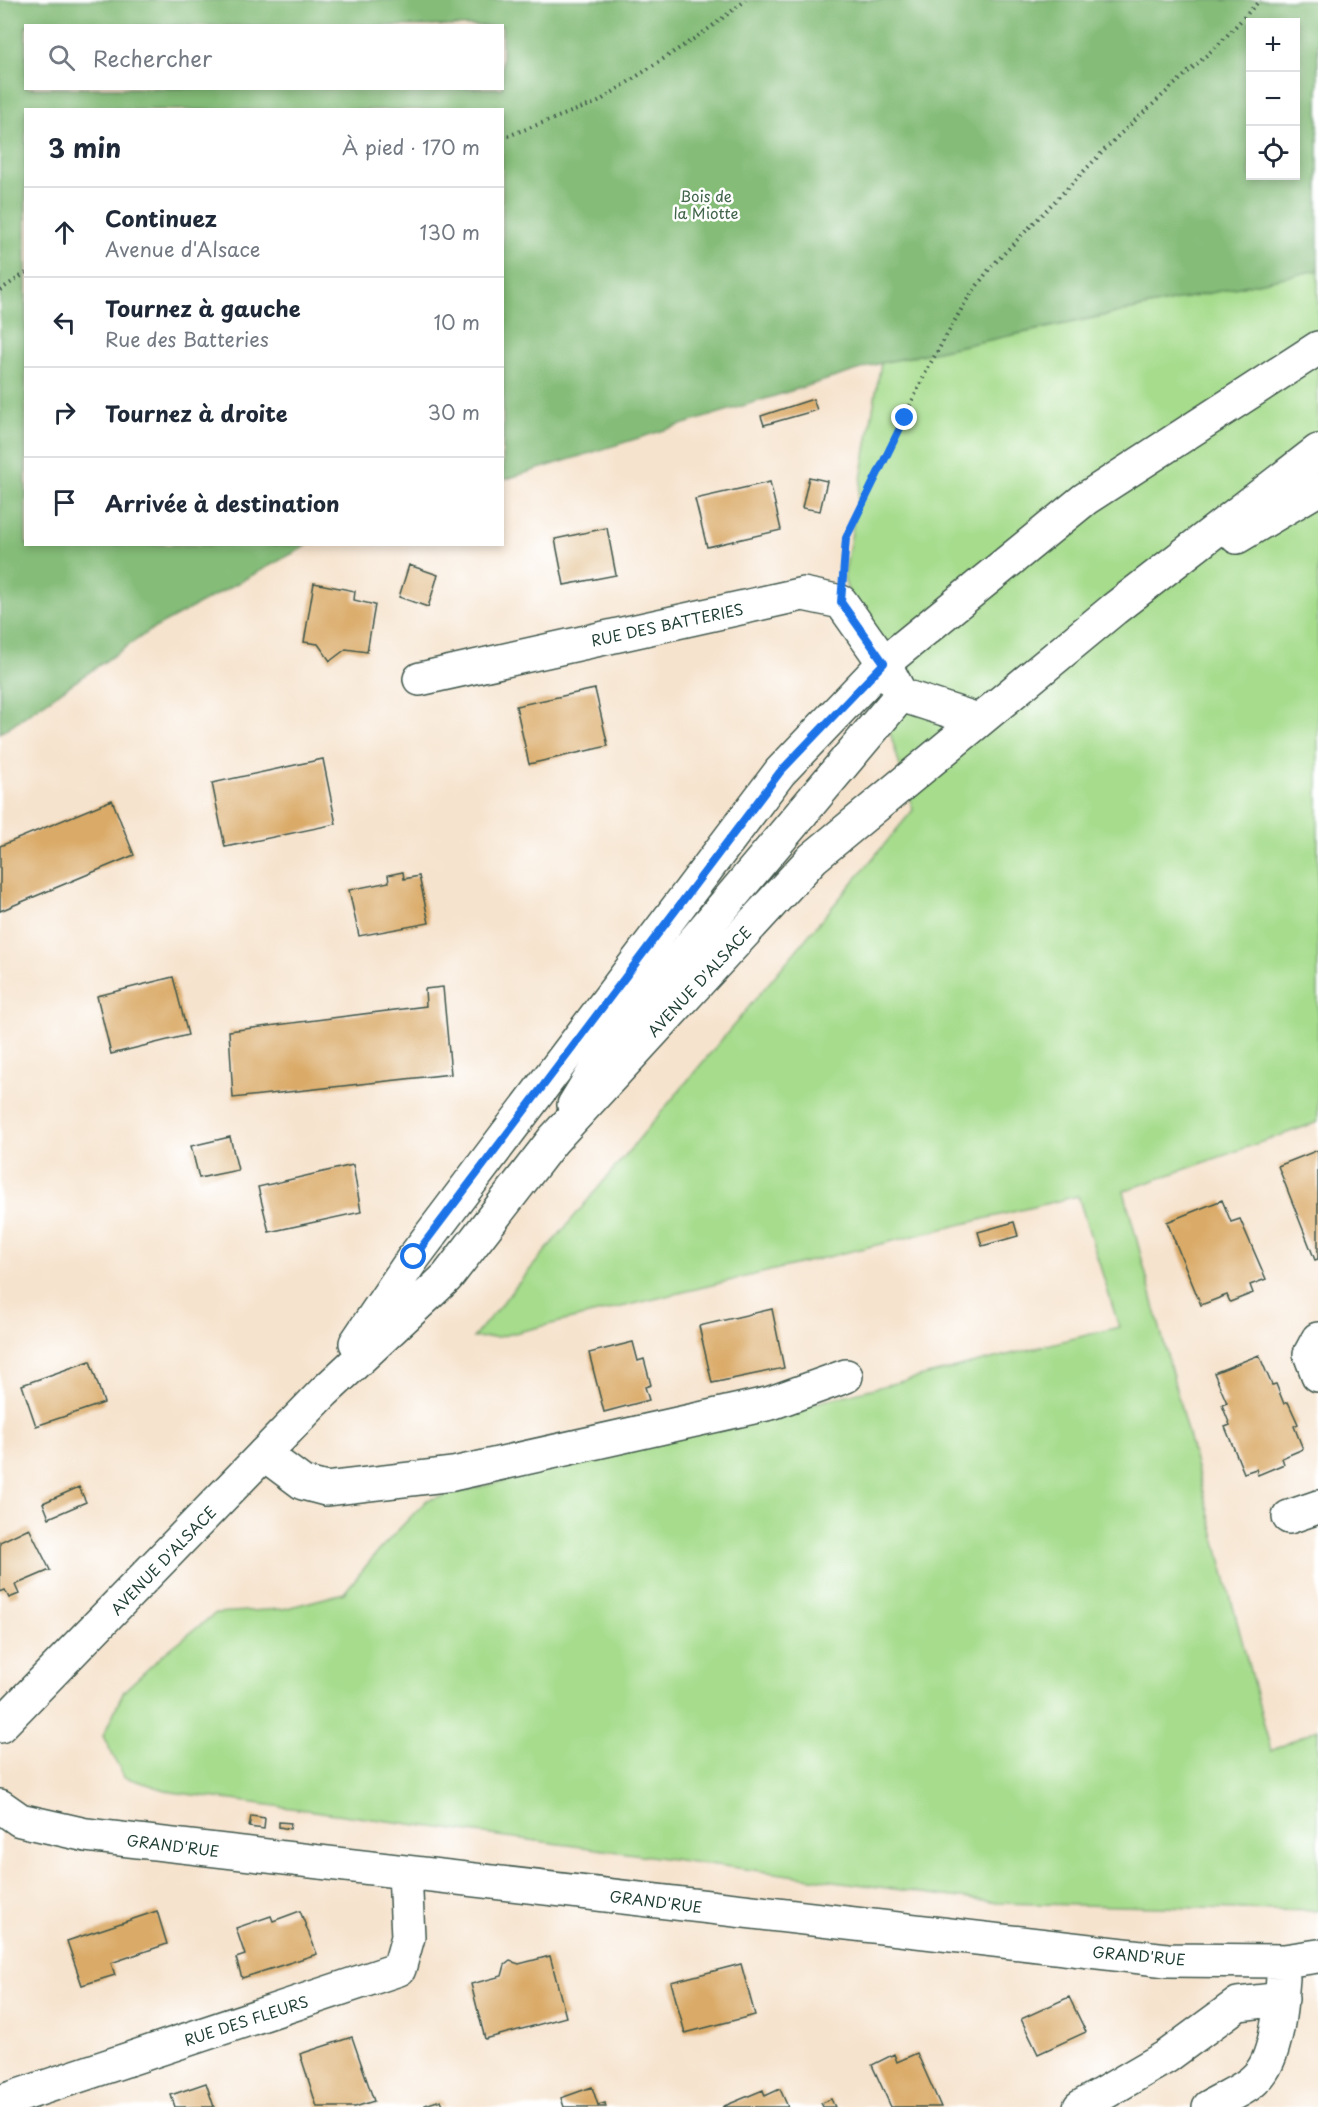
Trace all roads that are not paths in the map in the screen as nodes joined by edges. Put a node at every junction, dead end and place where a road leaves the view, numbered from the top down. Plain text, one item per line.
1 (1318, 348) edge
2 (1318, 451) edge
3 (1318, 489) edge
4 (1114, 609) junction
5 (884, 663) junction
6 (420, 679) dead end
7 (901, 694) junction
8 (978, 720) junction
9 (552, 1140) junction
10 (1318, 1339) edge
11 (1318, 1375) edge
12 (846, 1376) dead end
13 (324, 1392) junction
14 (264, 1454) junction
15 (0, 1726) edge
16 (0, 1806) edge
17 (405, 1872) junction
18 (1318, 1956) edge
19 (1284, 1961) junction
20 (1282, 1999) junction
21 (0, 2102) edge
22 (1080, 2107) edge
23 (1209, 2107) edge

1 - 5 main road, AVENUE D'ALSACE
2 - 4 main road
3 - 4 main road
4 - 8 main road, AVENUE D'ALSACE
5 - 6 main road, RUE DES BATTERIES
5 - 7 main road
5 - 13 main road, AVENUE D'ALSACE
7 - 8 main road
7 - 9 main road
8 - 9 main road, AVENUE D'ALSACE
9 - 13 main road, AVENUE D'ALSACE
10 - 11 main road
12 - 14 main road
13 - 14 main road, AVENUE D'ALSACE
14 - 15 main road, AVENUE D'ALSACE
16 - 17 main road, GRAND'RUE
17 - 19 main road, GRAND'RUE
17 - 21 main road, RUE DES FLEURS
18 - 19 main road, GRAND'RUE
19 - 20 main road
20 - 22 main road
20 - 23 main road

